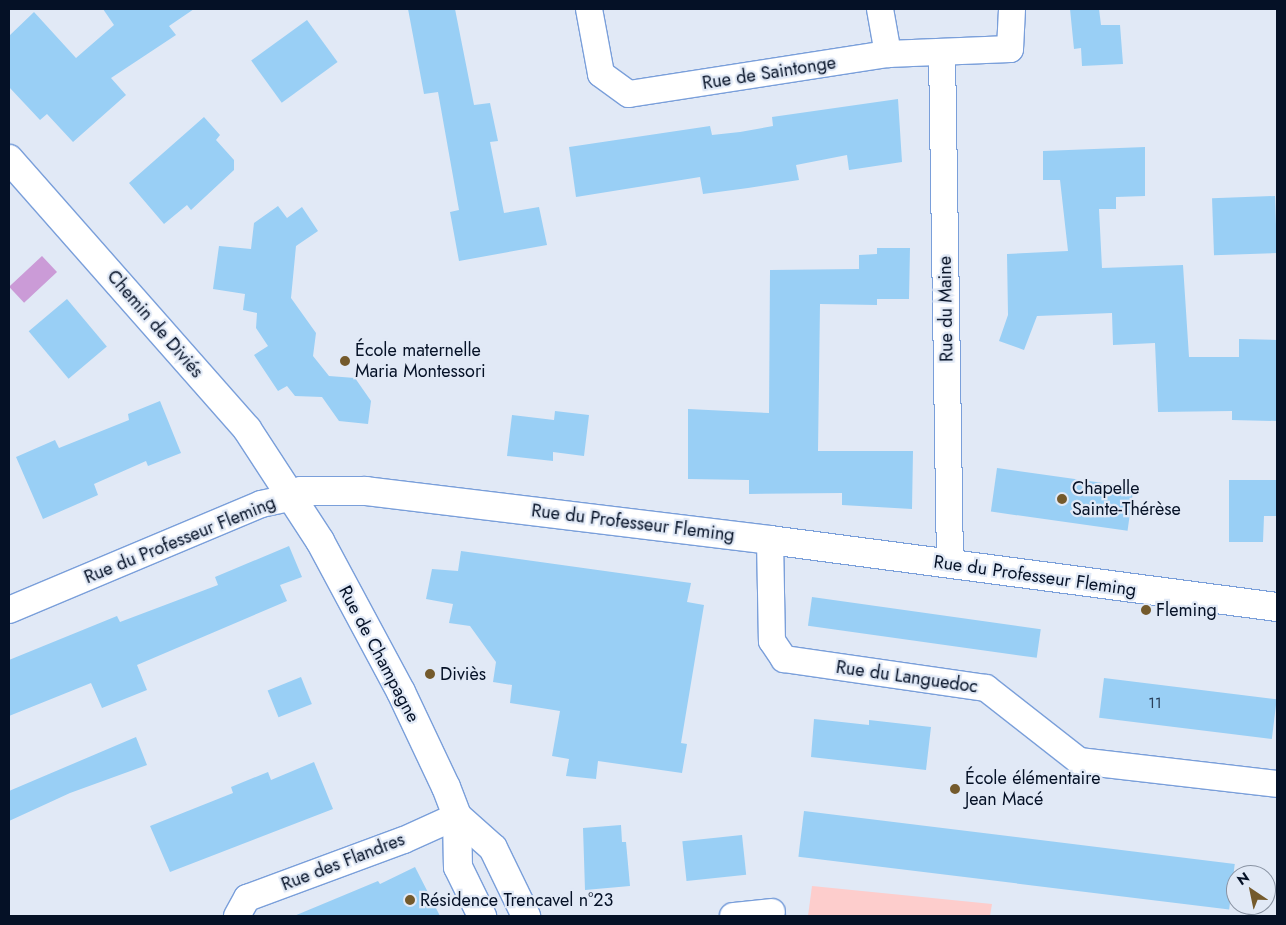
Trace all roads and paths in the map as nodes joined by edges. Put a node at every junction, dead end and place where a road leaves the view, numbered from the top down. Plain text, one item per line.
1 (589, 9) edge
2 (880, 9) edge
3 (1012, 9) edge
4 (942, 53) junction
5 (888, 54) junction
6 (9, 159) edge
7 (290, 498) junction
8 (770, 540) junction
9 (950, 564) junction
10 (1277, 607) edge
11 (9, 610) edge
12 (1277, 784) edge
13 (457, 816) junction
14 (772, 912) dead end
15 (237, 916) edge
16 (482, 916) edge
17 (526, 916) edge
18 (733, 916) edge

1 - 5 street, Rue de Saintonge
2 - 5 street
3 - 4 street, Rue de Saintonge
4 - 5 street, Rue de Saintonge
4 - 9 street, Rue du Maine
6 - 7 street, Chemin de Diviés
7 - 8 street, Rue du Professeur Fleming
7 - 11 street, Rue du Professeur Fleming
7 - 13 street, Rue de Champagne
8 - 9 street, Rue du Professeur Fleming
8 - 12 street, Rue du Languedoc
9 - 10 street, Rue du Professeur Fleming
13 - 15 street, Rue des Flandres
13 - 16 street
13 - 17 street
14 - 18 street

